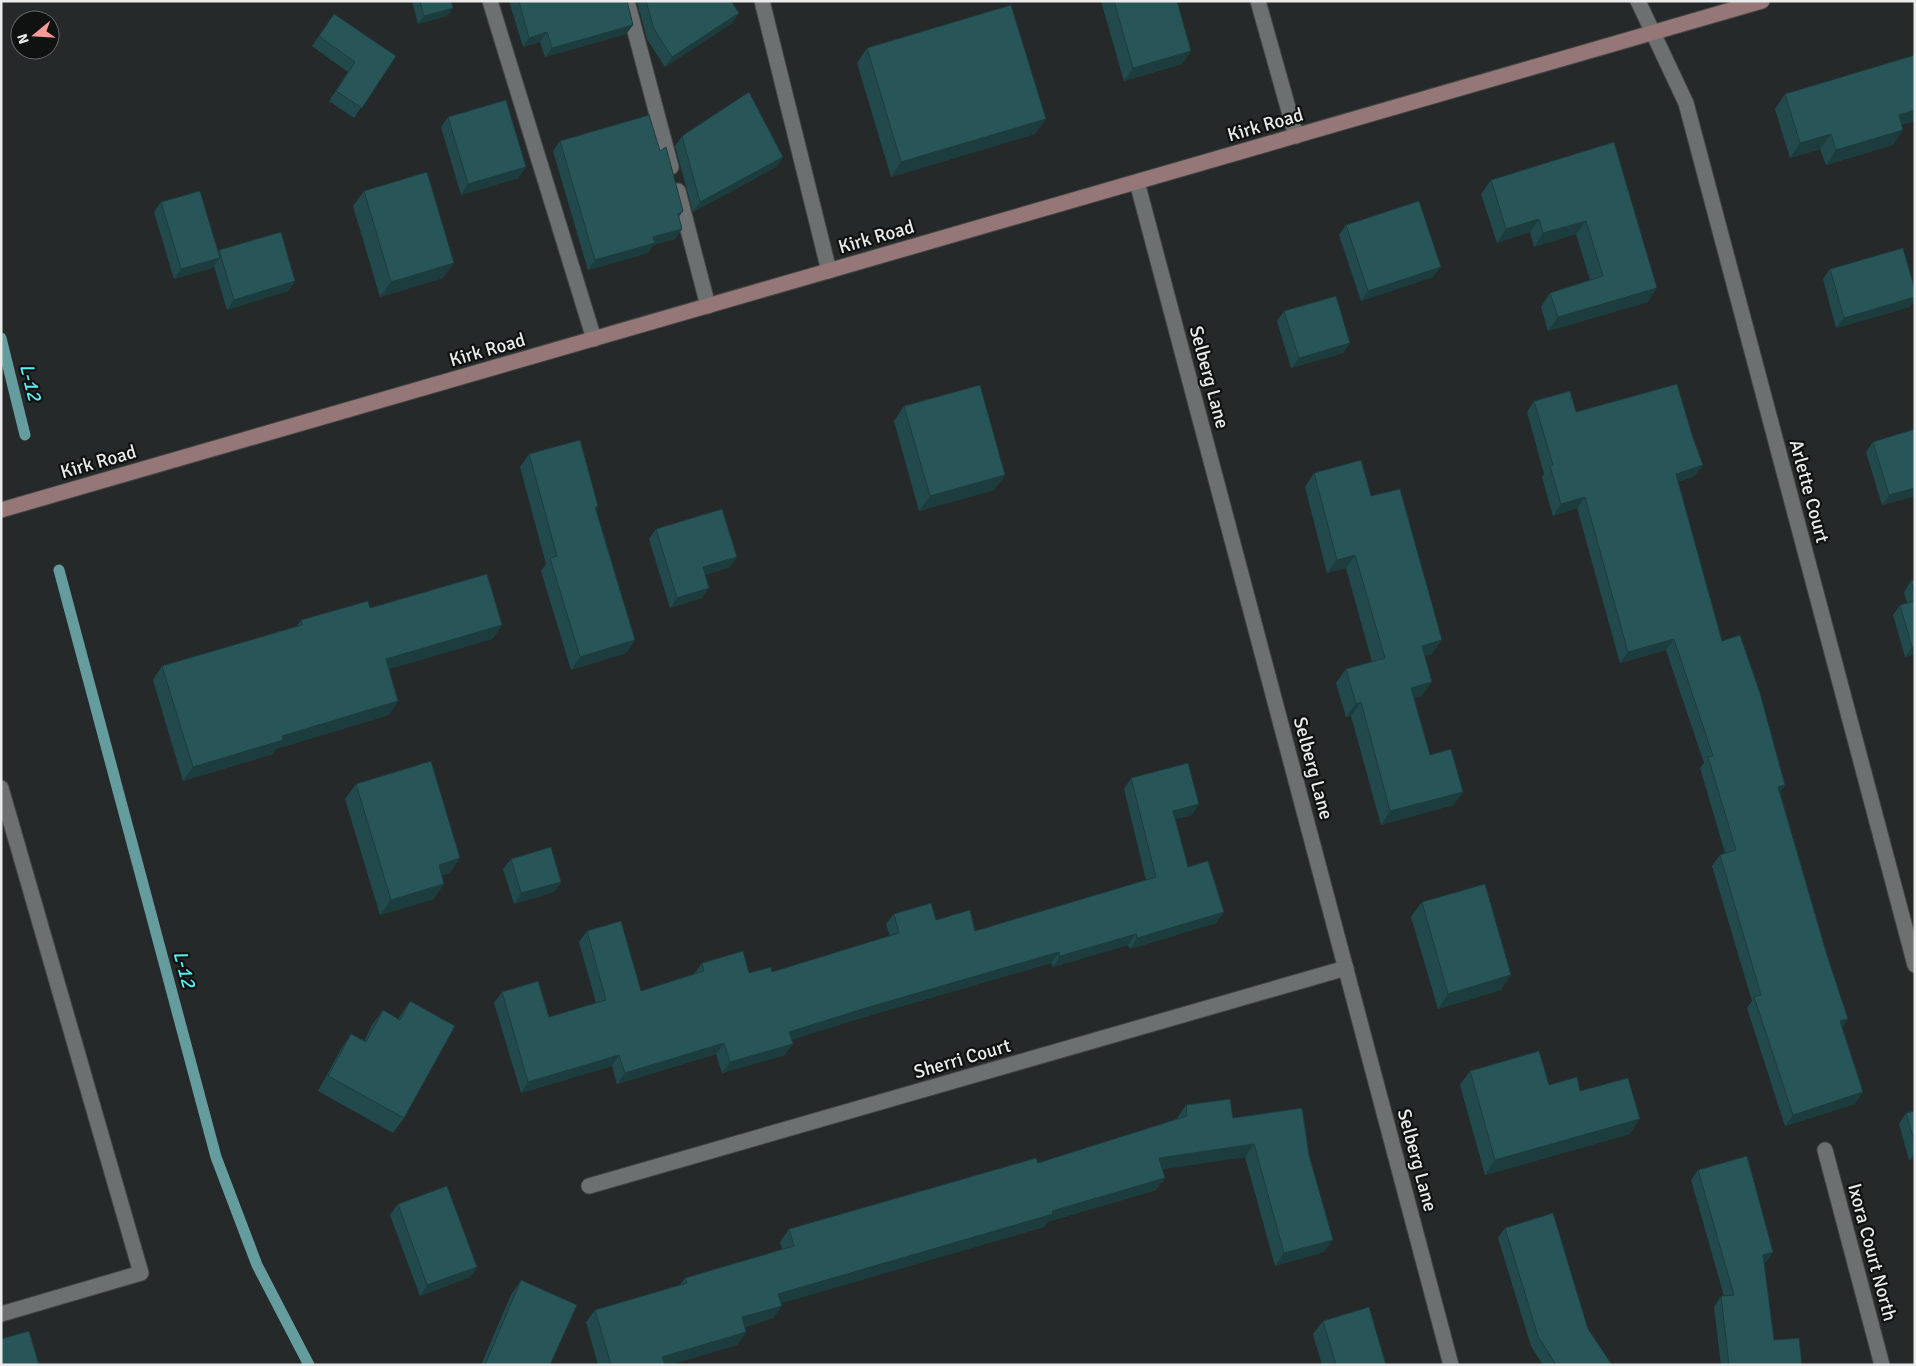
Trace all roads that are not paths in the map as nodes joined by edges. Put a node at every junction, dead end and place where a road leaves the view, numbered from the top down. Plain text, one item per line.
1 (490, 1) edge
2 (627, 1) edge
3 (762, 1) edge
4 (1258, 1) edge
5 (1638, 1) edge
6 (1762, 1) edge
7 (1652, 33) junction
8 (1296, 136) junction
9 (1137, 182) junction
10 (829, 271) junction
11 (708, 306) junction
12 (594, 338) junction
13 (1, 510) edge
14 (1, 788) edge
15 (1915, 965) edge
16 (1346, 968) junction
17 (1825, 1150) dead end
18 (589, 1186) dead end
19 (1, 1314) edge
20 (1451, 1365) edge
21 (1882, 1365) edge

1 - 12 street
2 - 11 street
3 - 10 street
4 - 8 street
5 - 7 street, Arlette Court
6 - 7 street, Kirk Road
7 - 8 street, Kirk Road
7 - 15 street, Arlette Court
8 - 9 street, Kirk Road
9 - 10 street, Kirk Road
9 - 16 street, Selberg Lane
10 - 11 street, Kirk Road
11 - 12 street, Kirk Road
12 - 13 street, Kirk Road
14 - 19 street
16 - 18 street, Sherri Court
16 - 20 street, Selberg Lane
17 - 21 street, Ixora Court North

